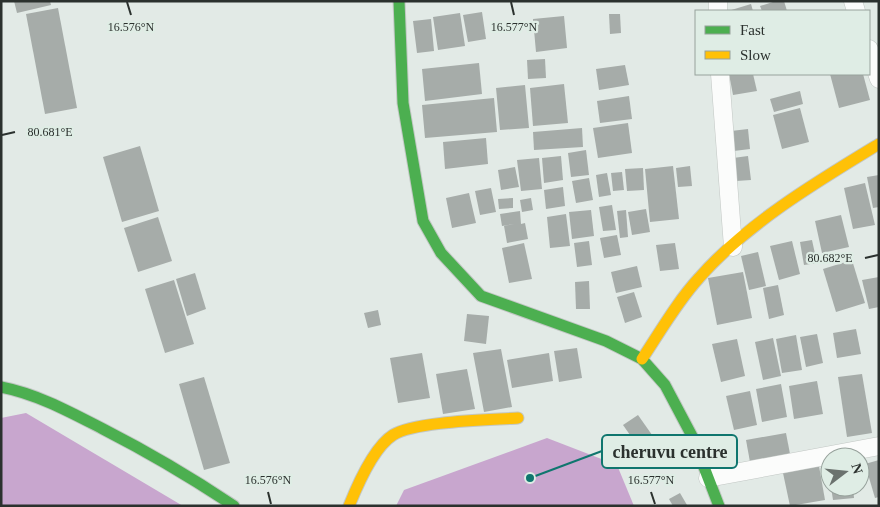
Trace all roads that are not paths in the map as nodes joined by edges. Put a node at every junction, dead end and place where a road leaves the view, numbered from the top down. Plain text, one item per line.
1 (399, 1) edge
2 (870, 52) edge
3 (720, 75) edge
4 (879, 79) edge
5 (879, 144) edge
6 (733, 248) junction
7 (642, 359) junction
8 (1, 387) edge
9 (518, 418) dead end
10 (879, 446) edge
11 (708, 478) junction
12 (234, 506) edge
13 (349, 506) edge
14 (718, 506) edge

1 - 7 street
2 - 4 street
3 - 6 street
5 - 6 street
6 - 7 street
7 - 11 street
8 - 12 street
9 - 13 street
10 - 11 street
11 - 14 street

